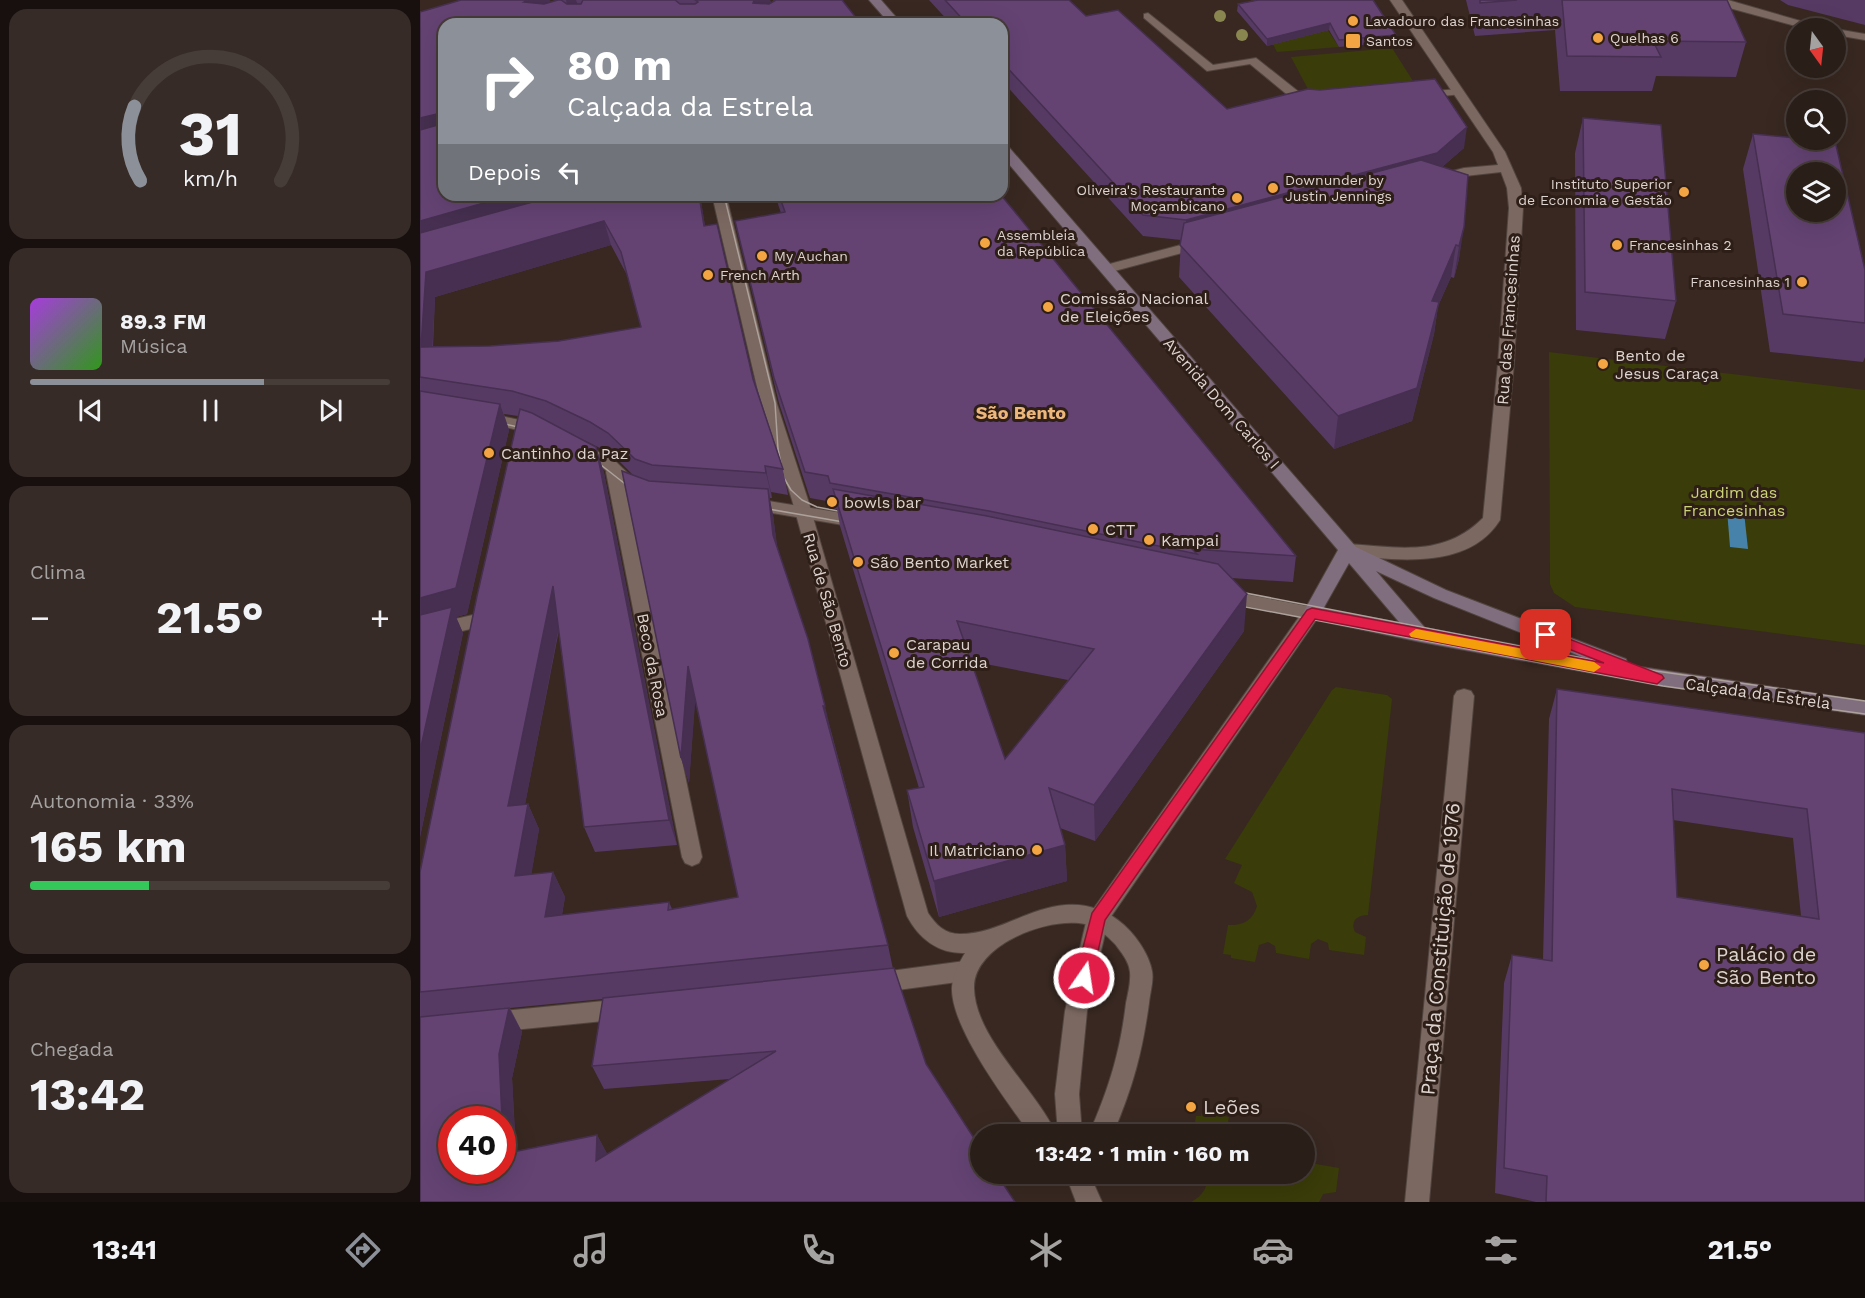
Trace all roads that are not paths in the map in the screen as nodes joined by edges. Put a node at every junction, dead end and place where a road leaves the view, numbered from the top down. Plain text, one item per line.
1 (875, 0) edge
2 (1396, 0) edge
3 (1722, 0) edge
4 (1148, 16) dead end
5 (891, 18) edge
6 (1786, 20) edge
7 (1846, 33) edge
8 (1865, 36) edge
9 (1458, 92) junction
10 (1407, 97) edge
11 (1318, 105) edge
12 (1008, 154) edge
13 (1507, 168) junction
14 (1430, 182) edge
15 (720, 201) edge
16 (1211, 241) edge
17 (1107, 269) junction
18 (468, 414) edge
19 (614, 472) junction
20 (657, 498) edge
21 (734, 503) edge
22 (802, 511) junction
23 (878, 525) edge
24 (1347, 550) junction
25 (1205, 592) edge
26 (482, 598) edge
27 (1312, 613) junction
28 (477, 621) junction
29 (420, 634) edge
30 (1421, 635) junction
31 (472, 644) edge
32 (1657, 678) junction
33 (1464, 696) dead end
34 (1865, 708) edge
35 (692, 857) dead end
36 (1098, 918) junction
37 (997, 936) junction
38 (965, 971) junction
39 (860, 985) edge
40 (646, 1007) edge
41 (468, 1025) edge
42 (1037, 1124) edge
43 (1069, 1124) edge
44 (1105, 1124) edge
45 (1417, 1202) edge

1 - 5 main road
2 - 9 street, Rua das Francesinhas
3 - 6 street
4 - 11 lane
7 - 8 street
9 - 10 lane
9 - 13 street, Rua das Francesinhas
12 - 17 main road, Avenida Dom Carlos I
13 - 14 street
13 - 24 street, Rua das Francesinhas
15 - 22 street, Rua de São Bento
16 - 17 street
17 - 24 main road, Avenida Dom Carlos I
18 - 19 street
19 - 20 street
19 - 35 street, Beco da Rosa
21 - 22 street
22 - 23 street
22 - 37 street, Rua de São Bento
24 - 27 main road
24 - 30 main road, Avenida Dom Carlos I
24 - 32 main road, Avenida Dom Carlos I
25 - 27 street, Calçada da Estrela
26 - 28 street
27 - 30 main road, Calçada da Estrela
27 - 36 street
28 - 29 street
28 - 31 street
30 - 32 main road, Calçada da Estrela
32 - 34 main road, Calçada da Estrela
33 - 45 street, Praça da Constituição de 1976
36 - 37 street
36 - 43 street
36 - 44 street
37 - 38 street
38 - 39 street
38 - 42 street
40 - 41 street

